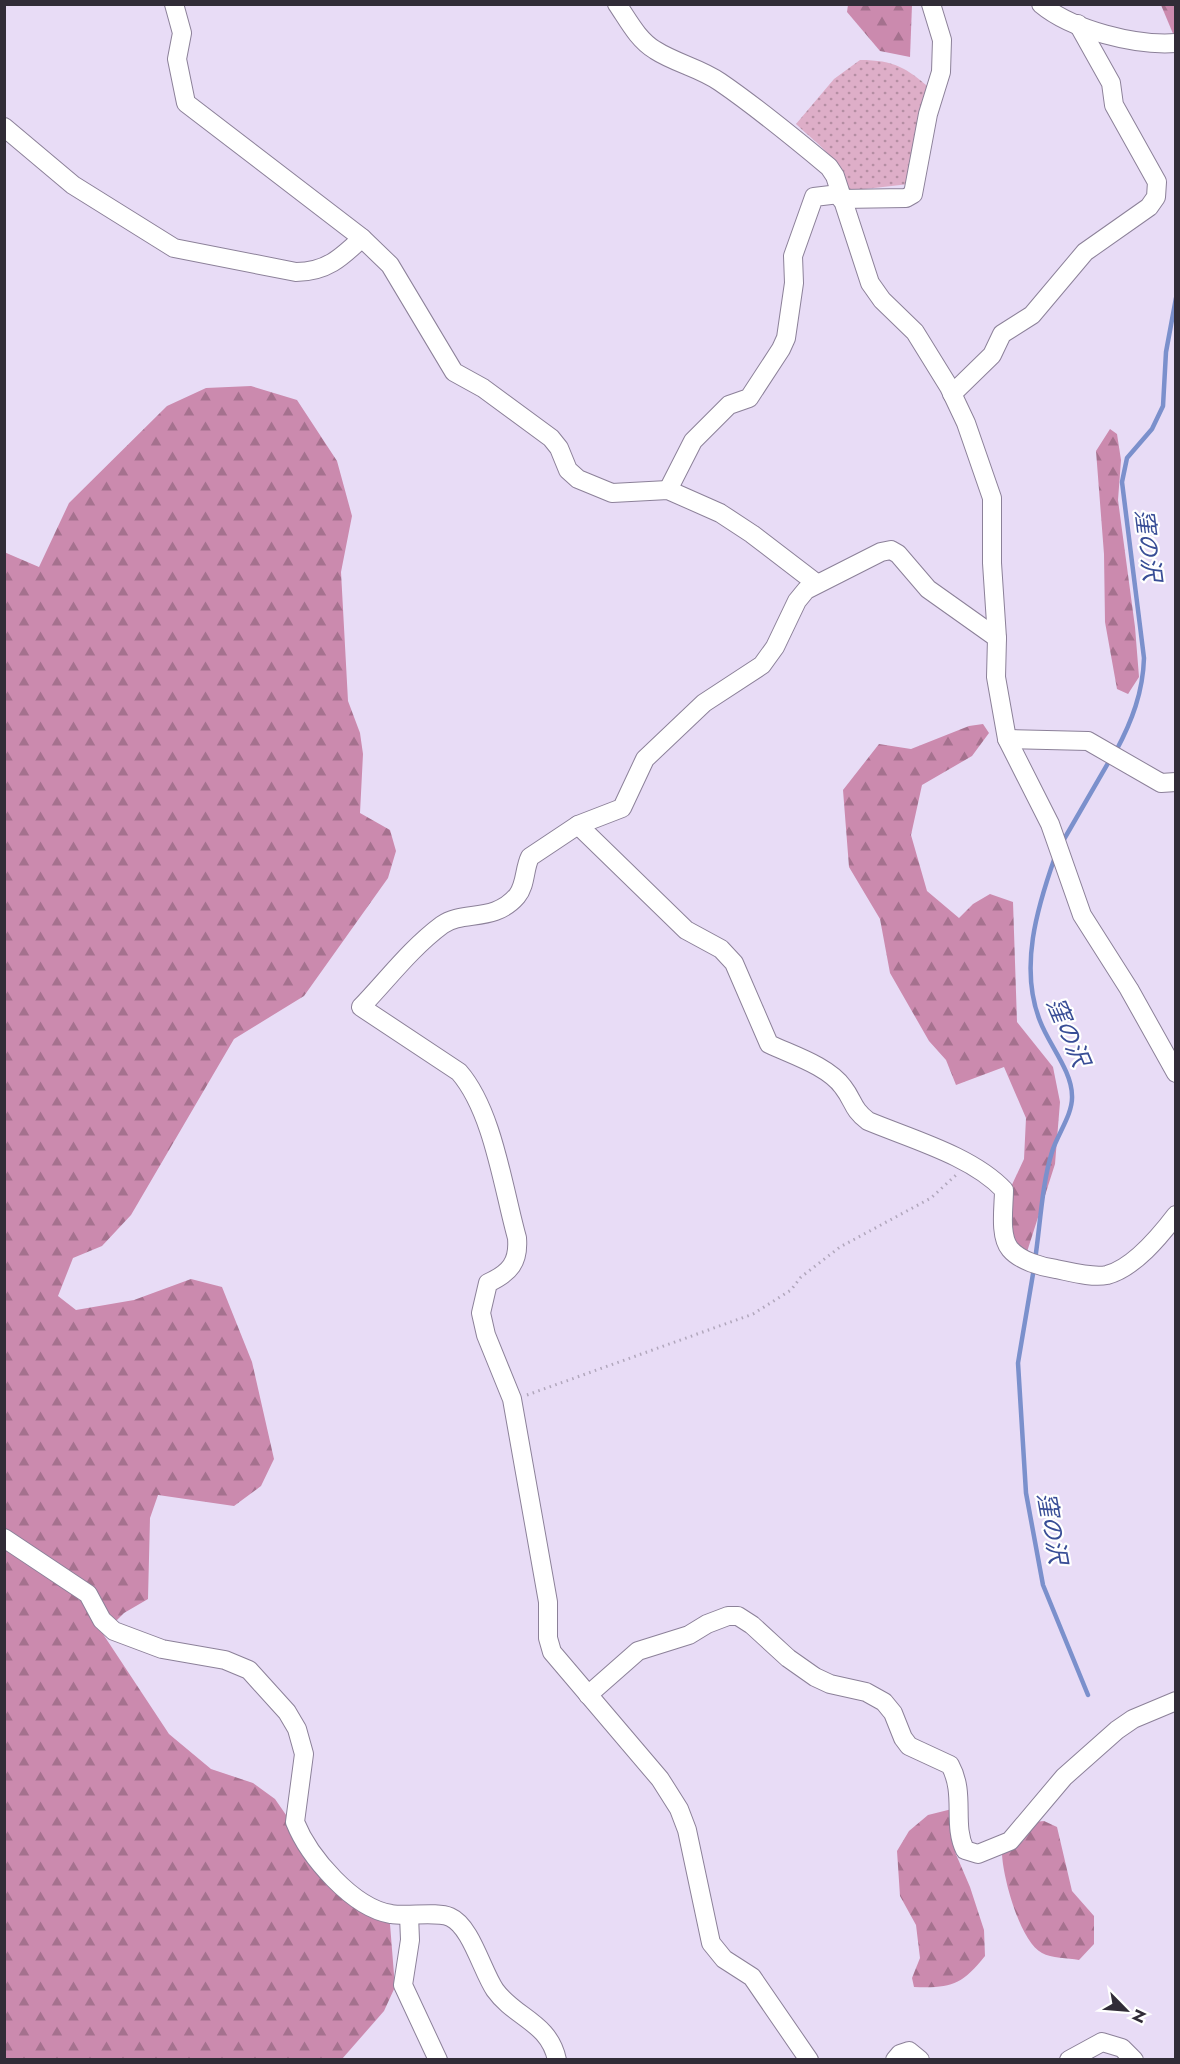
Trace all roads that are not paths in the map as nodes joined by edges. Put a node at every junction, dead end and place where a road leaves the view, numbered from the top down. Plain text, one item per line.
1 (174, 4) edge
2 (617, 4) edge
3 (931, 4) edge
4 (1041, 4) edge
5 (1078, 24) junction
6 (1176, 43) edge
7 (4, 126) edge
8 (840, 197) junction
9 (362, 238) junction
10 (952, 394) junction
11 (668, 490) junction
12 (816, 583) junction
13 (997, 638) junction
14 (1007, 739) junction
15 (1176, 782) edge
16 (578, 825) junction
17 (1176, 1073) edge
18 (1176, 1215) edge
19 (4, 1538) edge
20 (588, 1695) junction
21 (1176, 1701) edge
22 (409, 1915) junction
23 (438, 2060) edge
24 (557, 2060) edge
25 (809, 2060) edge
26 (895, 2060) edge
27 (920, 2060) edge
28 (1069, 2060) edge
29 (1134, 2060) edge

1 - 9 street
2 - 8 street
3 - 8 street
4 - 5 street
5 - 6 street
5 - 10 street
7 - 9 street
8 - 10 street
8 - 11 street
9 - 11 street
10 - 13 street
11 - 12 street
12 - 13 street
12 - 16 street
13 - 14 street
14 - 15 street
14 - 17 street
16 - 18 street
16 - 20 street
19 - 22 street
20 - 21 street
20 - 25 street
22 - 23 street
22 - 24 street
26 - 27 street
28 - 29 street

